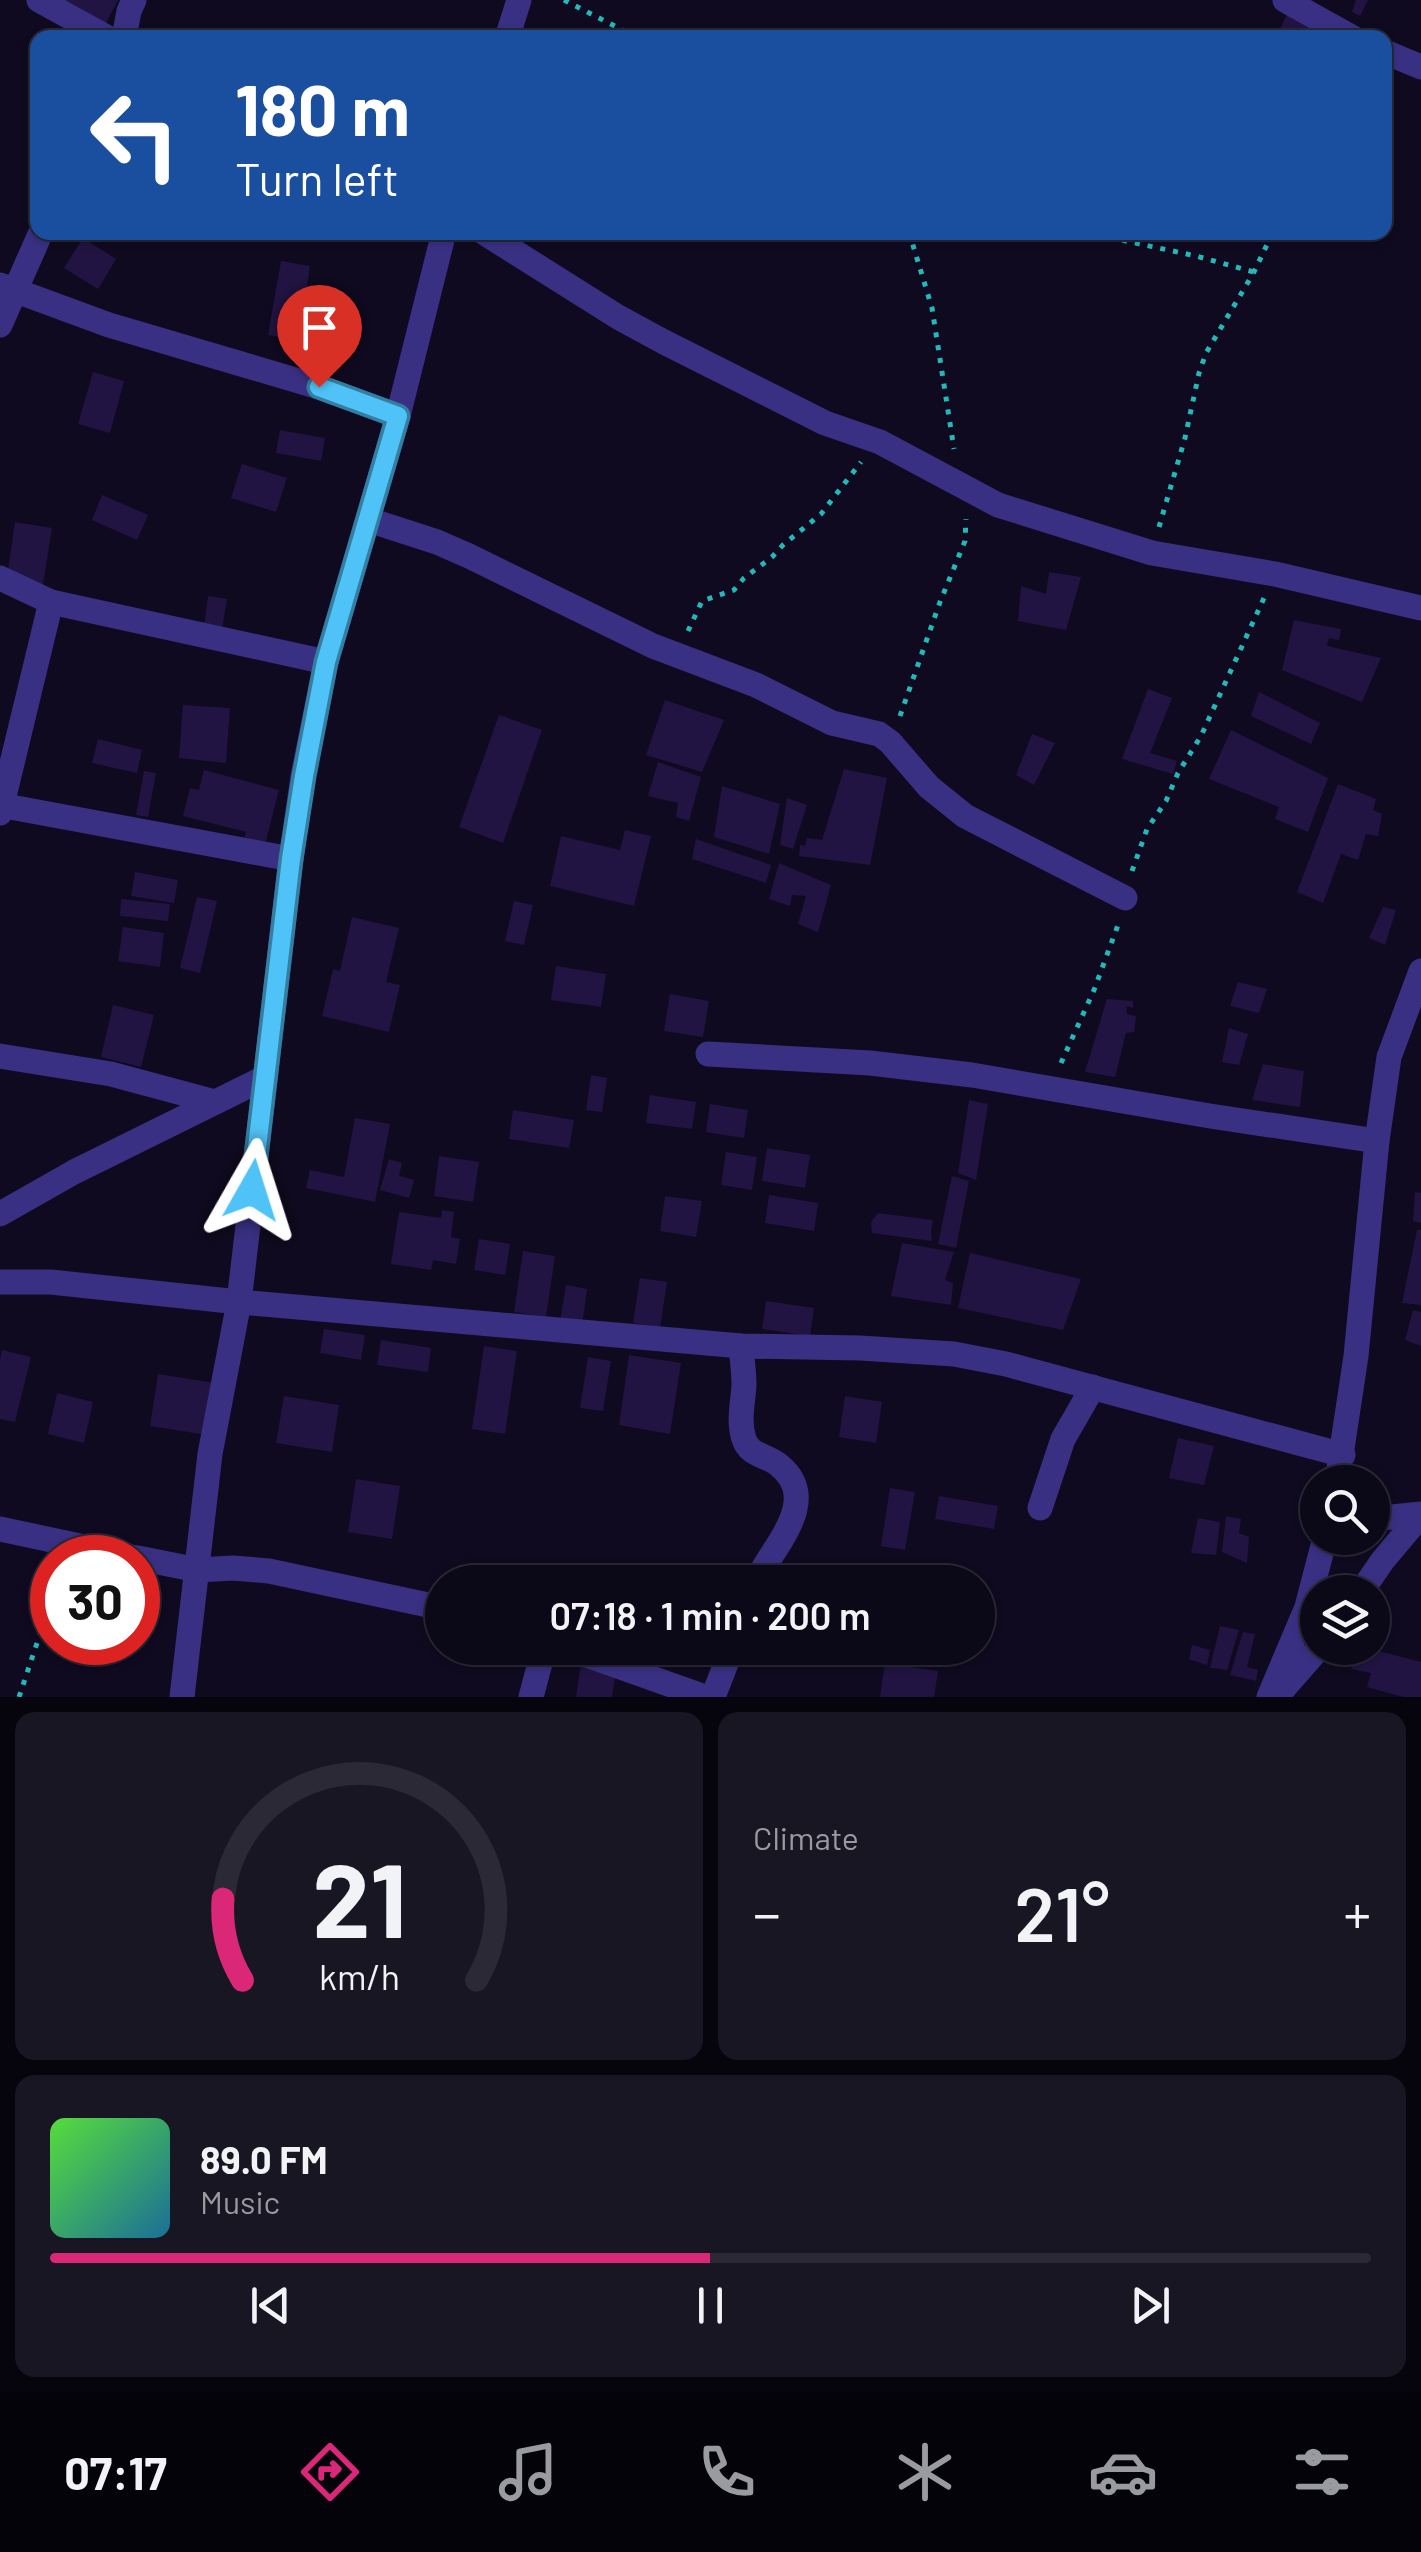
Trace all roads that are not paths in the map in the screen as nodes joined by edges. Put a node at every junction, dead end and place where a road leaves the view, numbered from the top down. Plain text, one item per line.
1 (39, 0) edge
2 (134, 0) edge
3 (519, 0) edge
4 (1284, 0) edge
5 (93, 30) edge
6 (125, 30) edge
7 (510, 30) edge
8 (1338, 30) edge
9 (1392, 55) edge
10 (1421, 67) edge
11 (36, 240) edge
12 (442, 240) edge
13 (495, 240) edge
14 (7, 288) edge
15 (0, 325) edge
16 (398, 416) junction
17 (369, 520) junction
18 (0, 578) edge
19 (51, 602) junction
20 (1421, 608) edge
21 (326, 662) junction
22 (0, 805) edge
23 (0, 813) edge
24 (291, 859) junction
25 (1125, 898) road end
26 (1421, 971) edge
27 (708, 1054) dead end
28 (0, 1056) edge
29 (264, 1078) junction
30 (215, 1102) junction
31 (1377, 1140) junction
32 (0, 1214) edge
33 (0, 1282) edge
34 (239, 1302) junction
35 (741, 1346) junction
36 (1093, 1387) junction
37 (1343, 1456) junction
38 (1341, 1465) edge
39 (1040, 1508) dead end
40 (1421, 1514) edge
41 (1390, 1517) edge
42 (0, 1529) edge
43 (30, 1535) edge
44 (1320, 1555) edge
45 (160, 1563) edge
46 (767, 1565) edge
47 (198, 1570) junction
48 (1373, 1575) edge
49 (425, 1604) edge
50 (539, 1665) edge
51 (615, 1665) edge
52 (725, 1665) edge
53 (1304, 1665) edge
54 (182, 1697) edge
55 (531, 1697) edge
56 (705, 1697) edge
57 (713, 1697) edge
58 (1268, 1697) edge
59 (1276, 1697) edge

1 - 5 street
2 - 6 street
3 - 7 street
4 - 8 street
9 - 10 street
11 - 14 street
12 - 16 street
13 - 20 street
14 - 15 street
14 - 16 street
16 - 17 street
17 - 21 street
17 - 25 street
18 - 19 street
19 - 21 street
19 - 22 street
21 - 24 street
22 - 23 street
22 - 24 street
24 - 29 street
26 - 31 street
27 - 31 street
28 - 30 street
29 - 30 street
29 - 34 street
30 - 32 street
31 - 37 street
33 - 34 street
34 - 35 street
34 - 47 street
35 - 36 street
35 - 46 street
36 - 37 street
36 - 39 street
37 - 38 street
40 - 41 street
40 - 48 street
42 - 43 street
44 - 58 street
45 - 47 street
47 - 49 street
47 - 54 street
50 - 55 street
51 - 56 street
52 - 57 street
53 - 59 street

